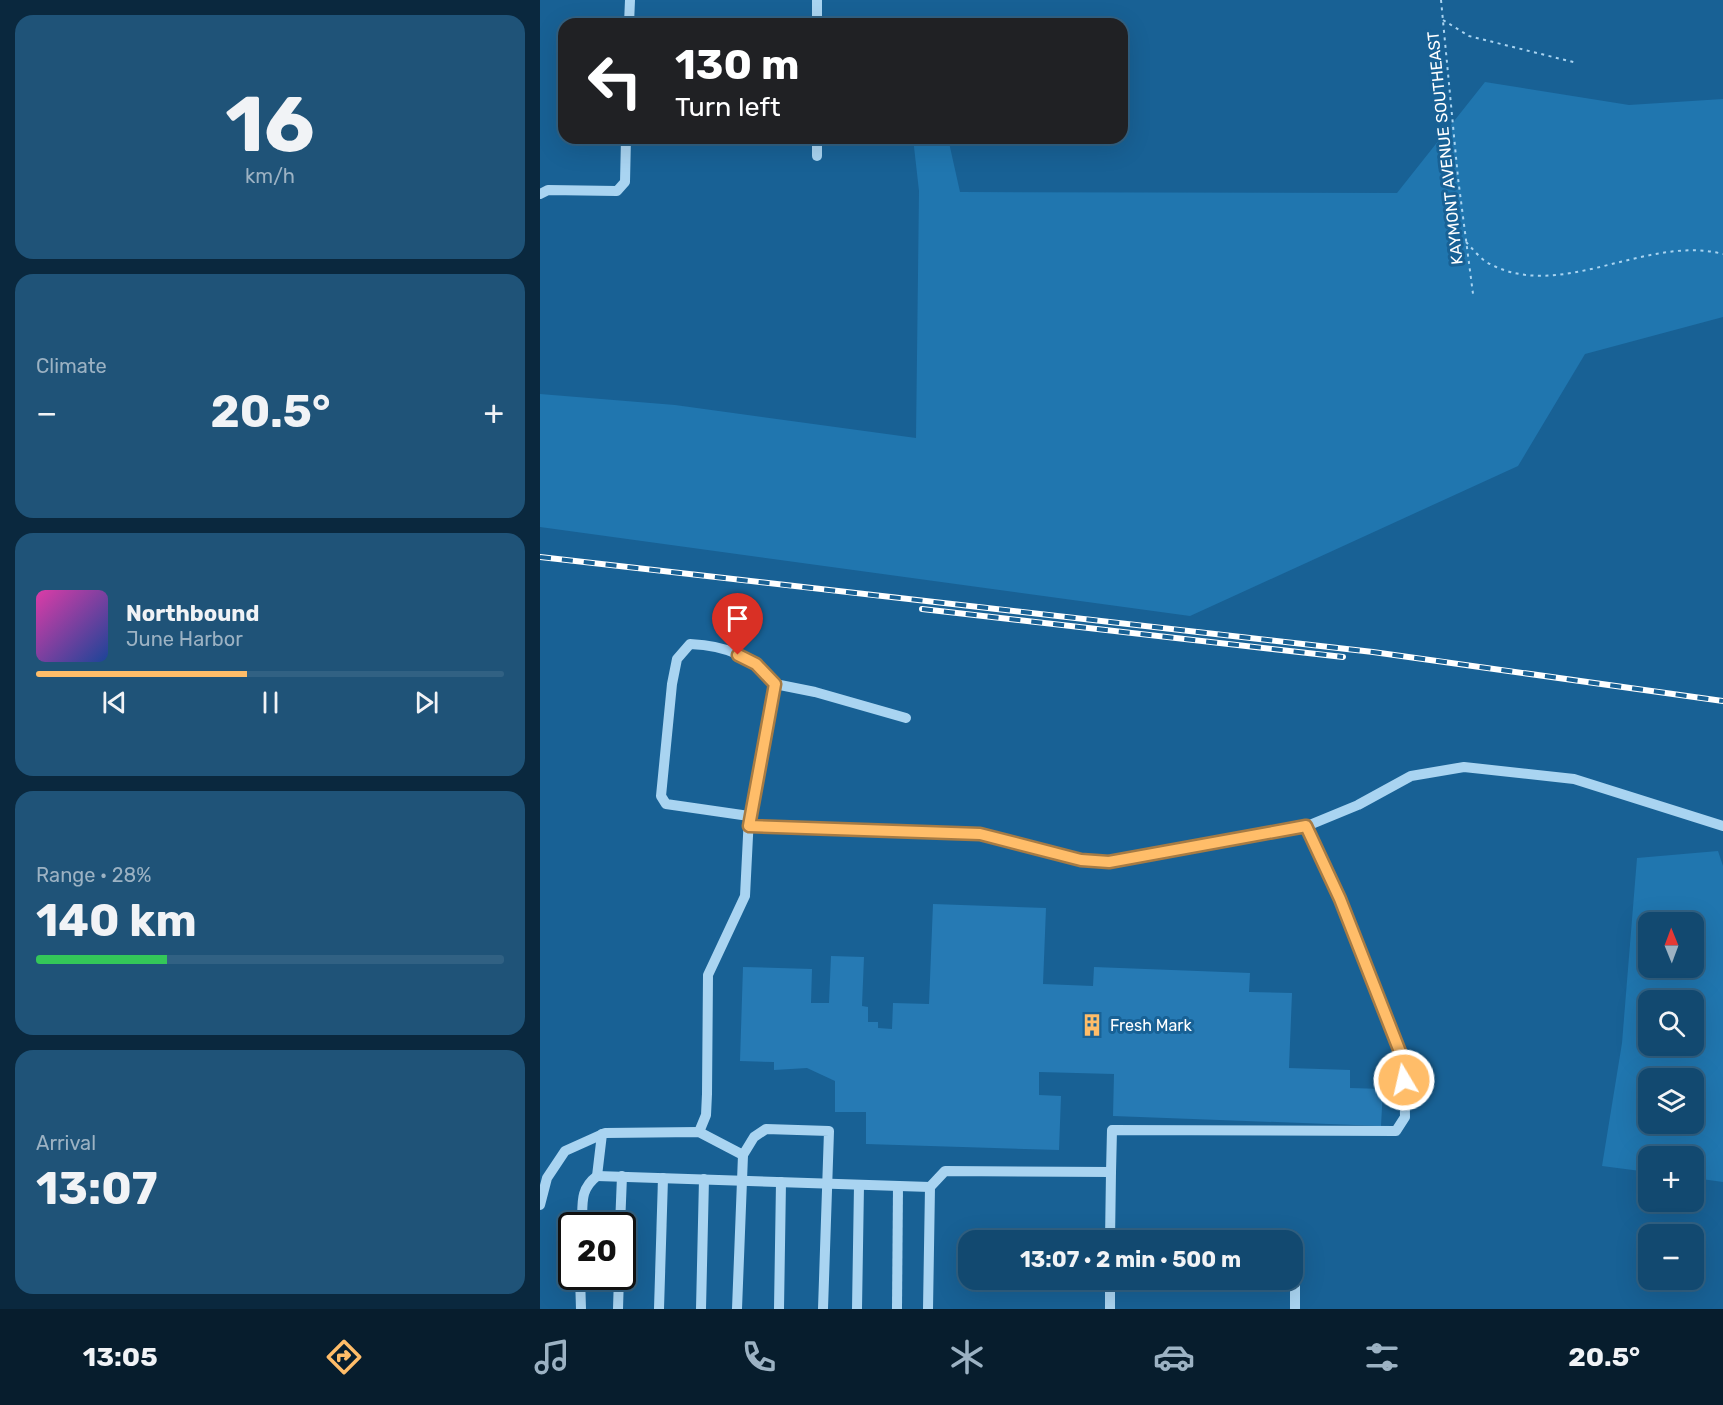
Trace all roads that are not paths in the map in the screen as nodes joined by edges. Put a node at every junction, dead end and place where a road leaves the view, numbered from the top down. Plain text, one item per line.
1 (630, 0) edge
2 (817, 0) edge
3 (630, 18) edge
4 (817, 18) edge
5 (627, 144) edge
6 (817, 144) edge
7 (817, 156) dead end
8 (540, 194) edge
9 (775, 684) junction
10 (906, 718) dead end
11 (749, 821) junction
12 (1306, 826) junction
13 (1723, 826) edge
14 (699, 1132) junction
15 (602, 1134) junction
16 (743, 1155) junction
17 (1111, 1172) junction
18 (597, 1176) junction
19 (622, 1176) junction
20 (663, 1178) junction
21 (704, 1179) junction
22 (741, 1180) junction
23 (781, 1182) junction
24 (826, 1183) junction
25 (859, 1185) junction
26 (898, 1186) junction
27 (930, 1187) junction
28 (540, 1205) edge
29 (583, 1212) edge
30 (621, 1212) edge
31 (1110, 1230) edge
32 (580, 1290) edge
33 (619, 1290) edge
34 (1110, 1290) edge
35 (1295, 1290) edge
36 (581, 1309) edge
37 (618, 1309) edge
38 (659, 1309) edge
39 (701, 1309) edge
40 (737, 1309) edge
41 (779, 1309) edge
42 (823, 1309) edge
43 (857, 1309) edge
44 (897, 1309) edge
45 (928, 1309) edge
46 (1110, 1309) edge
47 (1294, 1309) edge

1 - 3 street
2 - 4 street
5 - 8 street
6 - 7 street
9 - 10 street
9 - 11 street
9 - 11 street
11 - 12 street
11 - 14 street
12 - 13 street
12 - 17 street
14 - 15 street
14 - 16 street
15 - 18 street
15 - 28 street
16 - 22 street
16 - 24 street
17 - 27 street
17 - 31 street
18 - 19 street
18 - 29 street
19 - 20 street
19 - 30 street
20 - 21 street
20 - 38 street
21 - 22 street
21 - 39 street
22 - 23 street
22 - 40 street
23 - 24 street
23 - 41 street
24 - 25 street
24 - 42 street
25 - 26 street
25 - 43 street
26 - 27 street
26 - 44 street
27 - 45 street
32 - 36 street
33 - 37 street
34 - 46 street
35 - 47 street

